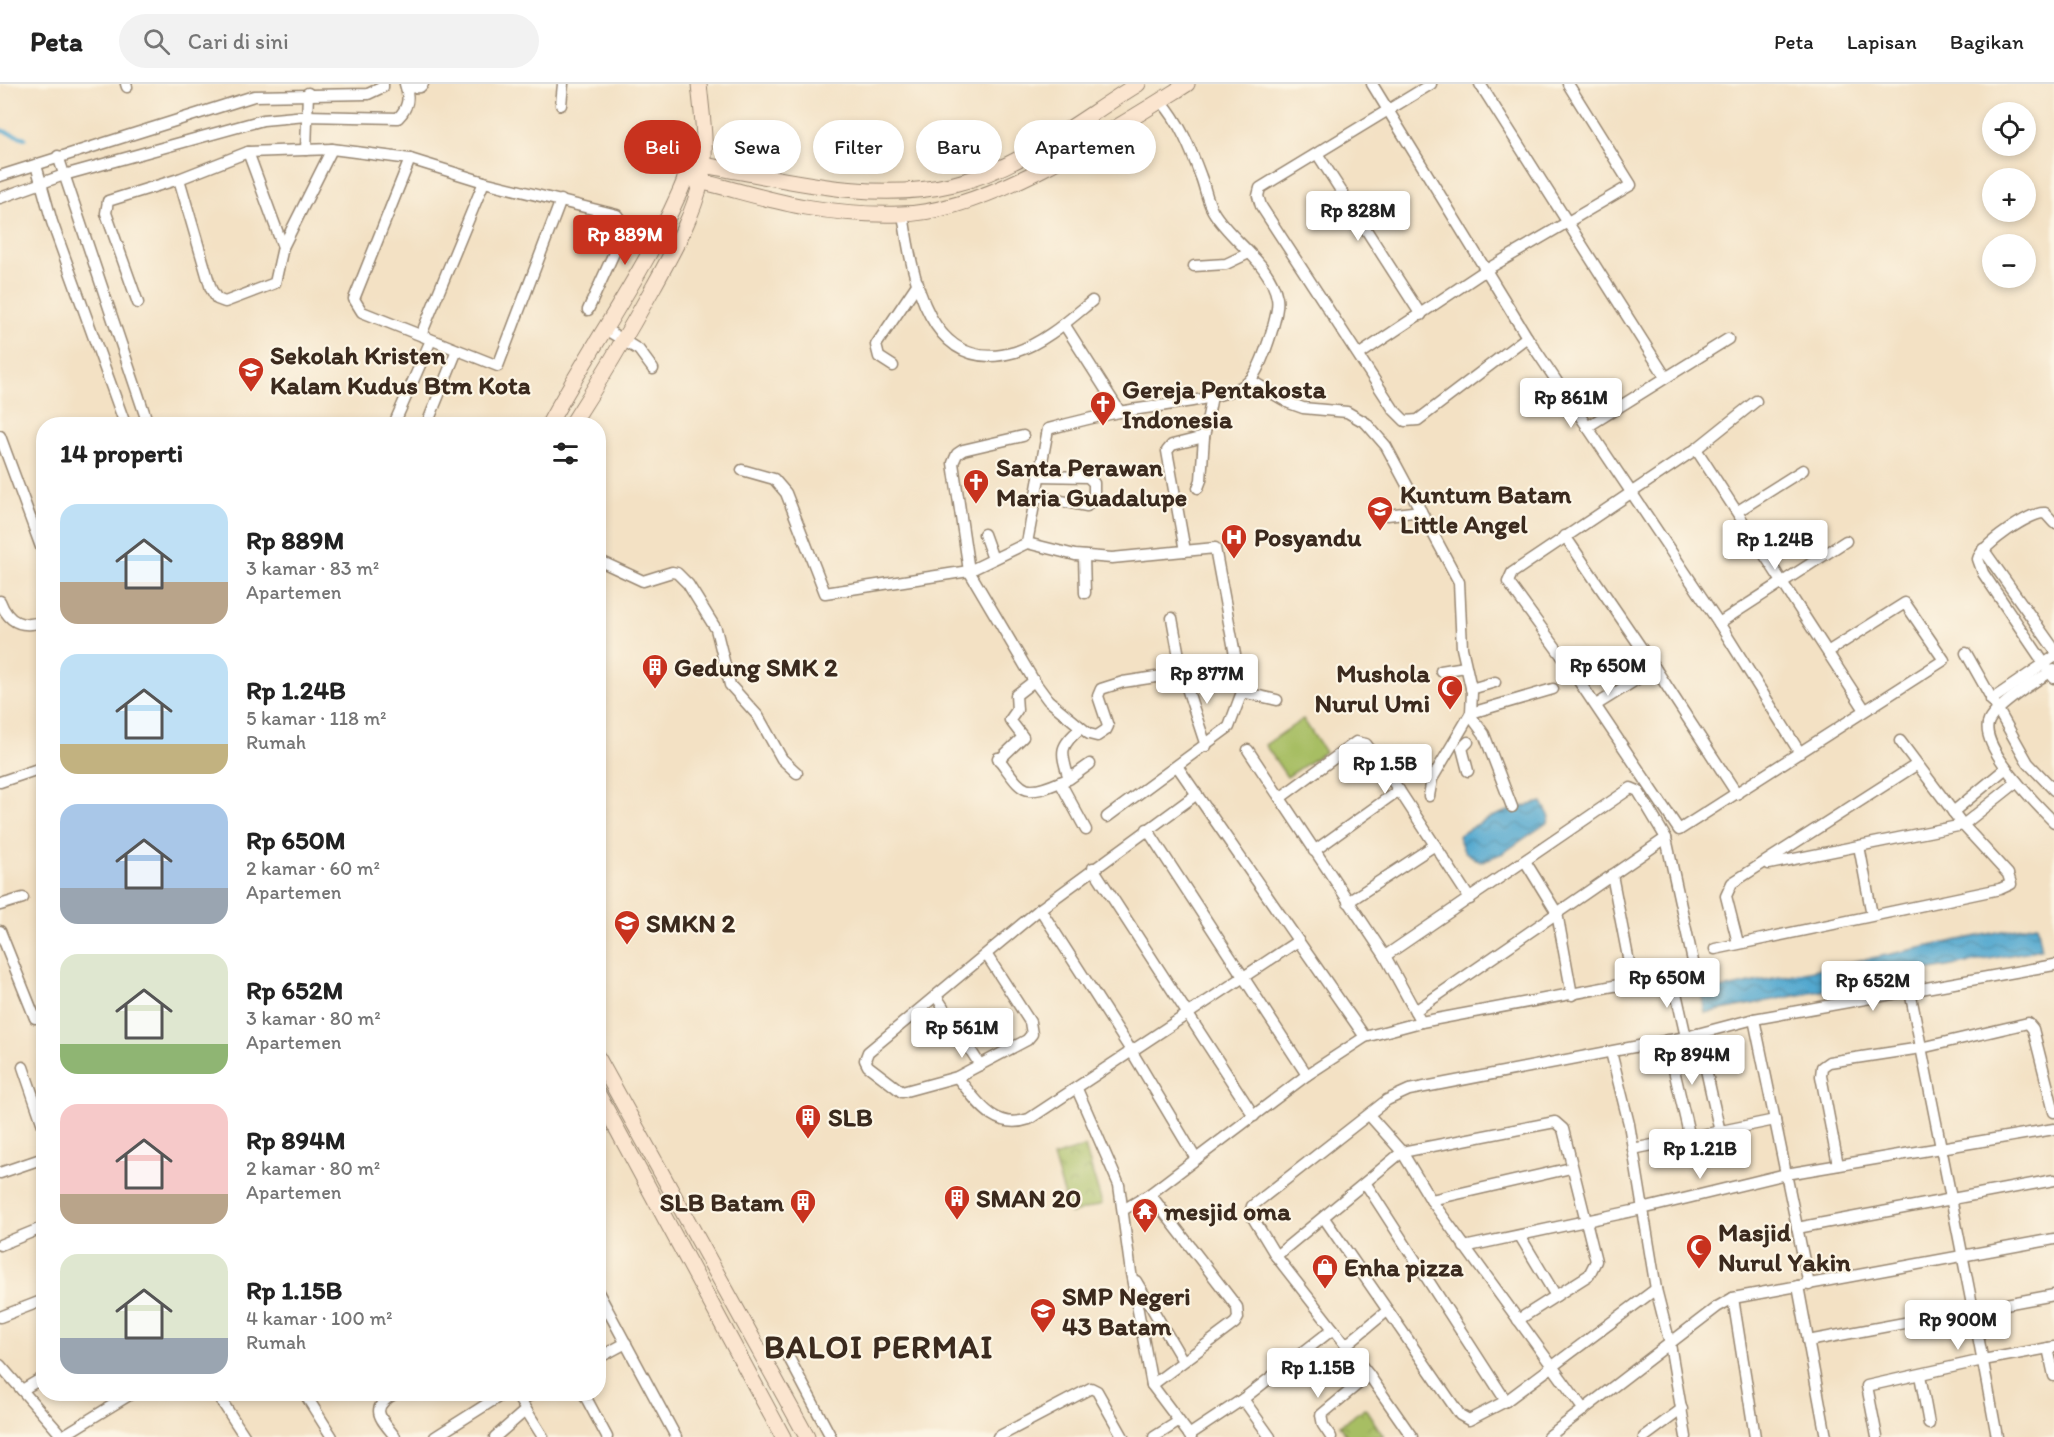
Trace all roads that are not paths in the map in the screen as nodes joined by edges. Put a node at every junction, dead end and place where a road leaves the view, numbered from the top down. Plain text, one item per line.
1 (423, 84) edge
2 (563, 84) edge
3 (699, 84) edge
4 (1138, 84) edge
5 (1187, 84) edge
6 (1373, 84) edge
7 (1431, 84) edge
8 (1480, 84) edge
9 (1568, 84) edge
10 (383, 85) edge
11 (406, 86) edge
12 (308, 93) junction
13 (1161, 100) junction
14 (561, 105) dead end
15 (1390, 110) junction
16 (306, 116) junction
17 (332, 149) junction
18 (306, 150) junction
19 (248, 152) junction
20 (701, 152) edge
21 (1318, 154) junction
22 (58, 156) junction
23 (411, 159) junction
24 (36, 165) junction
25 (701, 165) edge
26 (688, 174) edge
27 (699, 174) edge
28 (64, 175) junction
29 (0, 176) edge
30 (685, 178) junction
31 (179, 179) junction
32 (484, 182) junction
33 (701, 182) junction
34 (42, 183) junction
35 (0, 198) edge
36 (561, 200) junction
37 (903, 214) junction
38 (1567, 222) junction
39 (283, 247) junction
40 (1249, 253) junction
41 (1194, 266) dead end
42 (1486, 270) junction
43 (918, 283) junction
44 (1092, 301) dead end
45 (138, 303) dead end
46 (588, 310) dead end
47 (1421, 315) junction
48 (1064, 324) junction
49 (605, 329) junction
50 (1527, 337) junction
51 (426, 338) junction
52 (1728, 339) dead end
53 (625, 340) junction
54 (457, 350) junction
55 (1360, 354) junction
56 (893, 366) dead end
57 (653, 369) dead end
58 (1665, 375) junction
59 (1250, 380) junction
60 (1212, 396) junction
61 (1756, 401) dead end
62 (1120, 412) junction
63 (122, 417) edge
64 (146, 417) edge
65 (397, 417) edge
66 (430, 417) edge
67 (553, 417) edge
68 (576, 417) edge
69 (1587, 427) junction
70 (0, 436) edge
71 (1023, 436) dead end
72 (1204, 437) junction
73 (1696, 449) junction
74 (742, 470) dead end
75 (1803, 470) dead end
76 (1039, 476) junction
77 (1198, 488) dead end
78 (1631, 493) junction
79 (1035, 496) junction
80 (1421, 511) junction
81 (1738, 511) junction
82 (1387, 515) dead end
83 (2054, 523) edge
84 (36, 533) edge
85 (984, 534) dead end
86 (1565, 536) junction
87 (1846, 541) dead end
88 (1027, 543) junction
89 (1983, 549) junction
90 (1185, 551) junction
91 (1084, 556) junction
92 (993, 559) junction
93 (606, 564) edge
94 (969, 571) junction
95 (1783, 582) junction
96 (1085, 593) dead end
97 (0, 601) edge
98 (1172, 618) dead end
99 (36, 623) edge
100 (1719, 623) junction
101 (2054, 649) edge
102 (1829, 651) junction
103 (1966, 653) dead end
104 (1465, 667) junction
105 (1655, 668) junction
106 (2051, 668) edge
107 (1441, 672) dead end
108 (1182, 673) junction
109 (1034, 681) junction
110 (1495, 682) dead end
111 (1471, 689) junction
112 (1553, 689) dead end
113 (1242, 692) junction
114 (1277, 700) dead end
115 (1596, 705) junction
116 (1994, 705) junction
117 (1865, 710) junction
118 (1470, 714) junction
119 (1080, 728) junction
120 (1484, 735) junction
121 (1464, 738) junction
122 (1900, 741) dead end
123 (1206, 746) junction
124 (1248, 750) dead end
125 (1800, 753) junction
126 (1090, 764) dead end
127 (2028, 764) junction
128 (1916, 765) junction
129 (1177, 766) junction
130 (36, 770) edge
131 (1468, 771) dead end
132 (796, 773) dead end
133 (2011, 776) junction
134 (1064, 780) junction
135 (0, 782) edge
136 (1399, 790) junction
137 (2054, 790) edge
138 (1197, 794) junction
139 (1737, 794) junction
140 (1429, 796) dead end
141 (1280, 798) junction
142 (1512, 807) dead end
143 (1953, 812) junction
144 (1107, 817) dead end
145 (2054, 822) edge
146 (1963, 825) junction
147 (1148, 829) junction
148 (1086, 830) dead end
149 (1666, 838) junction
150 (1435, 845) junction
151 (1859, 846) junction
152 (1314, 852) junction
153 (1525, 861) junction
154 (1761, 865) junction
155 (1093, 868) junction
156 (1612, 875) junction
157 (23, 898) dead end
158 (1470, 899) junction
159 (1348, 902) junction
160 (0, 904) edge
161 (1040, 909) junction
162 (1557, 912) junction
163 (1872, 915) junction
164 (0, 931) edge
165 (1298, 941) junction
166 (1738, 943) junction
167 (1715, 949) dead end
168 (986, 954) junction
169 (1385, 956) junction
170 (2054, 965) edge
171 (1672, 975) junction
172 (1243, 976) junction
173 (1633, 983) junction
174 (1910, 991) junction
175 (1572, 995) junction
176 (936, 996) junction
177 (1415, 1011) junction
178 (1187, 1015) junction
179 (35, 1018) dead end
180 (1754, 1019) junction
181 (1421, 1022) junction
182 (1698, 1034) junction
183 (1686, 1036) junction
184 (1365, 1037) junction
185 (1667, 1040) junction
186 (1921, 1047) junction
187 (1132, 1052) junction
188 (1611, 1052) junction
189 (980, 1065) junction
190 (23, 1067) dead end
191 (606, 1072) edge
192 (1307, 1075) junction
193 (957, 1077) junction
194 (1077, 1089) junction
195 (36, 1105) edge
196 (606, 1109) edge
197 (2054, 1112) edge
198 (1369, 1115) junction
199 (1254, 1116) junction
200 (1774, 1120) junction
201 (2054, 1129) edge
202 (1720, 1132) junction
203 (1690, 1138) junction
204 (1633, 1149) junction
205 (1941, 1149) junction
206 (1402, 1152) junction
207 (1196, 1159) junction
208 (36, 1161) edge
209 (1838, 1165) junction
210 (1571, 1168) junction
211 (0, 1173) edge
212 (1786, 1174) junction
213 (2054, 1180) edge
214 (1366, 1184) junction
215 (1150, 1194) junction
216 (1950, 1198) junction
217 (1431, 1200) junction
218 (1642, 1209) junction
219 (1124, 1210) junction
220 (1324, 1218) junction
221 (1586, 1221) junction
222 (1797, 1228) junction
223 (36, 1230) edge
224 (1520, 1236) junction
225 (2054, 1239) edge
226 (0, 1245) edge
227 (1464, 1246) junction
228 (1964, 1255) junction
229 (1276, 1256) junction
230 (1131, 1273) junction
231 (1803, 1285) junction
232 (1656, 1289) junction
233 (2054, 1295) edge
234 (1556, 1296) junction
235 (1733, 1298) junction
236 (36, 1303) edge
237 (606, 1307) edge
238 (1388, 1311) junction
239 (1975, 1311) junction
240 (0, 1317) edge
241 (1518, 1320) junction
242 (1333, 1329) junction
243 (1809, 1341) junction
244 (626, 1343) junction
245 (1670, 1344) junction
246 (1346, 1345) junction
247 (2051, 1348) edge
248 (606, 1354) edge
249 (789, 1358) dead end
250 (1983, 1360) junction
251 (1183, 1361) junction
252 (0, 1365) edge
253 (1552, 1366) junction
254 (1369, 1375) junction
255 (1920, 1375) junction
256 (2054, 1376) edge
257 (36, 1382) edge
258 (1152, 1385) junction
259 (22, 1390) junction
260 (1243, 1399) junction
261 (120, 1401) edge
262 (222, 1401) edge
263 (309, 1401) edge
264 (381, 1401) edge
265 (492, 1401) edge
266 (521, 1401) edge
267 (588, 1401) edge
268 (1506, 1401) junction
269 (1682, 1409) junction
270 (1584, 1410) junction
271 (1178, 1422) junction
272 (1929, 1424) dead end
273 (804, 1431) edge
274 (1190, 1436) edge
275 (61, 1437) edge
276 (245, 1437) edge
277 (332, 1437) edge
278 (395, 1437) edge
279 (435, 1437) edge
280 (495, 1437) edge
281 (543, 1437) edge
282 (607, 1437) edge
283 (676, 1437) edge
284 (785, 1437) edge
285 (831, 1437) edge
286 (998, 1437) edge
287 (1123, 1437) edge
288 (1154, 1437) edge
289 (1270, 1437) edge
290 (1331, 1437) edge
291 (1412, 1437) edge
292 (1548, 1437) edge
293 (1644, 1437) edge
294 (1686, 1437) edge
295 (1755, 1437) edge
296 (1826, 1437) edge
297 (1877, 1437) edge
298 (1997, 1437) edge

1 - 11 street
2 - 14 street
3 - 20 street
4 - 25 street
5 - 13 street
6 - 15 street
7 - 15 street
8 - 38 street
9 - 38 street
10 - 12 street
11 - 16 street
12 - 16 street
12 - 22 street
13 - 37 street
13 - 40 street
15 - 21 street
15 - 42 street
16 - 18 street
16 - 28 street
17 - 18 street
17 - 23 street
17 - 39 street
18 - 19 street
19 - 31 street
19 - 39 street
21 - 47 street
21 - 55 street
22 - 24 street
22 - 28 street
23 - 32 street
23 - 51 street
24 - 29 street
24 - 34 street
26 - 30 street
27 - 33 street
28 - 34 street
28 - 64 street
30 - 33 street
30 - 49 street
31 - 39 street
31 - 45 street
32 - 36 street
32 - 51 street
33 - 37 street
33 - 53 street
34 - 35 street
34 - 63 street
36 - 46 street
36 - 54 street
37 - 43 street
38 - 42 street
38 - 58 street
40 - 41 street
40 - 59 street
42 - 47 street
42 - 50 street
43 - 48 street
43 - 56 street
44 - 48 street
47 - 55 street
48 - 62 street
49 - 53 street
49 - 67 street
50 - 55 street
50 - 69 street
51 - 54 street
51 - 65 street
52 - 58 street
53 - 57 street
53 - 68 street
54 - 66 street
58 - 69 street
59 - 60 street
59 - 80 street
60 - 62 street
60 - 72 street
61 - 73 street
62 - 76 street
69 - 78 street
70 - 84 street
71 - 94 street
72 - 77 street
72 - 90 street
73 - 78 street
73 - 81 street
74 - 94 street
75 - 81 street
76 - 79 street
76 - 79 street
78 - 86 street
78 - 100 street
79 - 88 street
80 - 82 street
80 - 104 street
81 - 95 street
83 - 89 street
85 - 92 street
86 - 105 street
86 - 115 street
87 - 95 street
88 - 91 street
88 - 92 street
89 - 101 street
89 - 106 street
90 - 91 street
90 - 113 street
91 - 96 street
92 - 94 street
93 - 132 street
94 - 109 street
95 - 100 street
95 - 102 street
97 - 99 street
98 - 108 street
100 - 125 street
102 - 117 street
102 - 117 street
103 - 116 street
104 - 107 street
104 - 111 street
105 - 115 street
105 - 139 street
106 - 116 street
108 - 119 street
108 - 123 street
109 - 119 street
109 - 134 street
110 - 111 street
111 - 118 street
112 - 118 street
113 - 114 street
113 - 123 street
115 - 139 street
116 - 127 street
116 - 133 street
117 - 125 street
118 - 120 street
118 - 121 street
119 - 134 street
120 - 121 street
120 - 142 street
121 - 131 street
121 - 140 street
122 - 128 street
123 - 129 street
124 - 141 street
125 - 139 street
126 - 134 street
127 - 133 street
127 - 137 street
128 - 143 street
128 - 154 street
129 - 138 street
129 - 144 street
130 - 135 street
133 - 143 street
133 - 145 street
133 - 146 street
134 - 148 street
136 - 141 street
136 - 150 street
136 - 152 street
138 - 147 street
138 - 165 street
141 - 152 street
143 - 146 street
146 - 151 street
146 - 163 street
147 - 155 street
147 - 172 street
149 - 153 street
149 - 156 street
149 - 171 street
150 - 158 street
150 - 159 street
151 - 154 street
151 - 163 street
152 - 159 street
153 - 158 street
153 - 162 street
154 - 166 street
155 - 161 street
155 - 178 street
156 - 162 street
156 - 173 street
157 - 160 street
158 - 169 street
159 - 169 street
161 - 168 street
161 - 187 street
162 - 175 street
162 - 177 street
163 - 166 street
164 - 179 street
165 - 172 street
165 - 184 street
166 - 167 street
168 - 176 street
168 - 189 street
169 - 177 street
170 - 174 street
171 - 173 street
171 - 183 street
172 - 178 street
172 - 192 street
173 - 175 street
174 - 180 street
174 - 186 street
175 - 181 street
176 - 189 street
176 - 193 street
177 - 181 street
178 - 187 street
178 - 199 street
180 - 182 street
180 - 200 street
181 - 184 street
182 - 183 street
182 - 202 street
183 - 185 street
184 - 192 street
185 - 188 street
185 - 203 street
186 - 197 street
186 - 205 street
186 - 209 street
187 - 194 street
187 - 207 street
188 - 198 street
188 - 204 street
189 - 193 street
190 - 195 street
191 - 273 street
192 - 199 street
193 - 194 street
194 - 219 street
196 - 284 street
198 - 206 street
198 - 229 street
199 - 207 street
200 - 202 street
200 - 212 street
201 - 205 street
202 - 203 street
203 - 204 street
204 - 218 street
205 - 209 street
205 - 216 street
206 - 210 street
206 - 214 street
206 - 217 street
207 - 215 street
208 - 211 street
209 - 212 street
210 - 217 street
210 - 221 street
212 - 218 street
212 - 222 street
213 - 216 street
214 - 220 street
214 - 268 street
215 - 219 street
215 - 251 street
216 - 222 street
216 - 228 street
217 - 227 street
218 - 221 street
218 - 232 street
219 - 230 street
220 - 229 street
220 - 238 street
221 - 224 street
221 - 234 street
222 - 231 street
223 - 226 street
224 - 227 street
224 - 234 street
225 - 228 street
227 - 241 street
228 - 231 street
228 - 239 street
229 - 242 street
230 - 251 street
230 - 258 street
231 - 235 street
231 - 243 street
232 - 245 street
232 - 253 street
233 - 239 street
234 - 241 street
235 - 245 street
235 - 295 street
236 - 240 street
237 - 244 street
238 - 246 street
238 - 268 street
239 - 243 street
239 - 250 street
241 - 253 street
242 - 246 street
242 - 260 street
243 - 296 street
244 - 248 street
244 - 283 street
245 - 269 street
245 - 270 street
246 - 254 street
247 - 250 street
247 - 256 street
249 - 285 street
250 - 255 street
250 - 298 street
251 - 258 street
252 - 259 street
253 - 268 street
253 - 270 street
254 - 290 street
254 - 291 street
255 - 272 street
255 - 297 street
257 - 259 street
258 - 271 street
259 - 275 street
260 - 274 street
260 - 289 street
261 - 275 street
262 - 276 street
263 - 277 street
264 - 278 street
265 - 279 street
266 - 280 street
266 - 281 street
267 - 282 street
269 - 293 street
269 - 294 street
270 - 292 street
271 - 274 street
271 - 288 street
273 - 284 street
286 - 287 street

